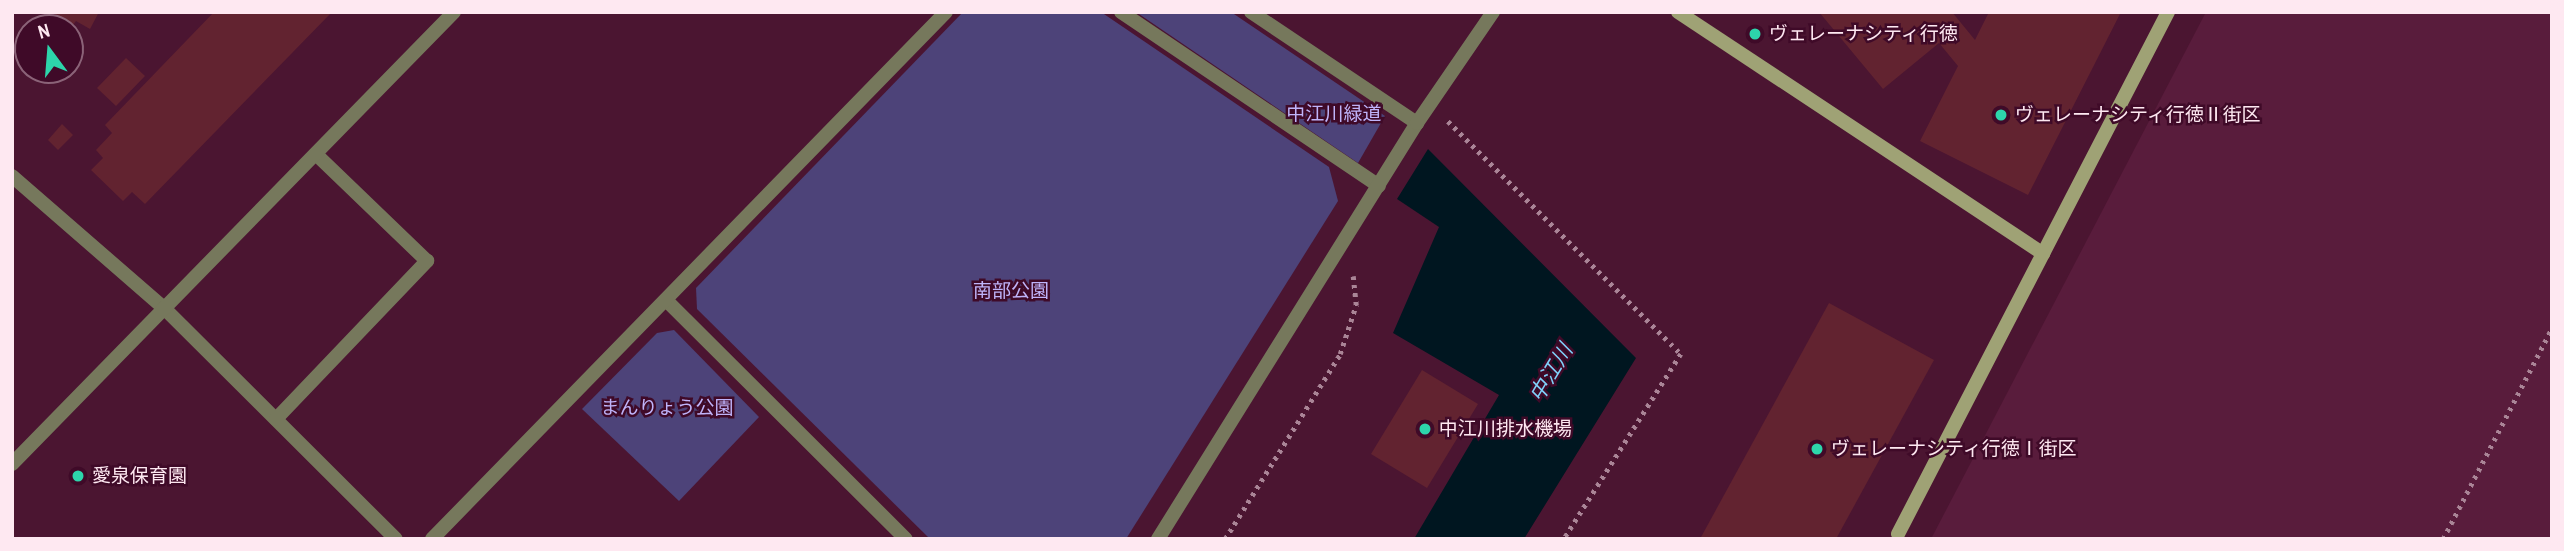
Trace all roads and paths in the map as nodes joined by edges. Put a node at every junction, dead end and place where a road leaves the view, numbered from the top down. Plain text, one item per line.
1 (454, 12) edge
2 (946, 12) edge
3 (1121, 12) edge
4 (1251, 12) edge
5 (1493, 12) edge
6 (1678, 12) edge
7 (2168, 12) edge
8 (1431, 104) junction
9 (1417, 123) junction
10 (316, 154) junction
11 (12, 176) edge
12 (1379, 186) junction
13 (1347, 237) junction
14 (2043, 254) junction
15 (667, 301) junction
16 (164, 308) junction
17 (2552, 328) edge
18 (276, 419) junction
19 (12, 464) edge
20 (1897, 536) edge
21 (396, 539) edge
22 (432, 539) edge
23 (906, 539) edge
24 (1158, 539) edge
25 (1225, 539) edge
26 (1564, 539) edge
27 (2443, 539) edge

1 - 10 street
2 - 15 street
3 - 12 street
4 - 9 street
5 - 8 street
6 - 14 street
7 - 14 street
8 - 9 street
8 - 26 path
9 - 12 street
10 - 16 street
10 - 18 street
11 - 16 street
12 - 13 street
13 - 24 street
13 - 25 path
14 - 20 street
15 - 22 street
15 - 23 street
16 - 18 street
16 - 19 street
17 - 27 path
18 - 21 street

